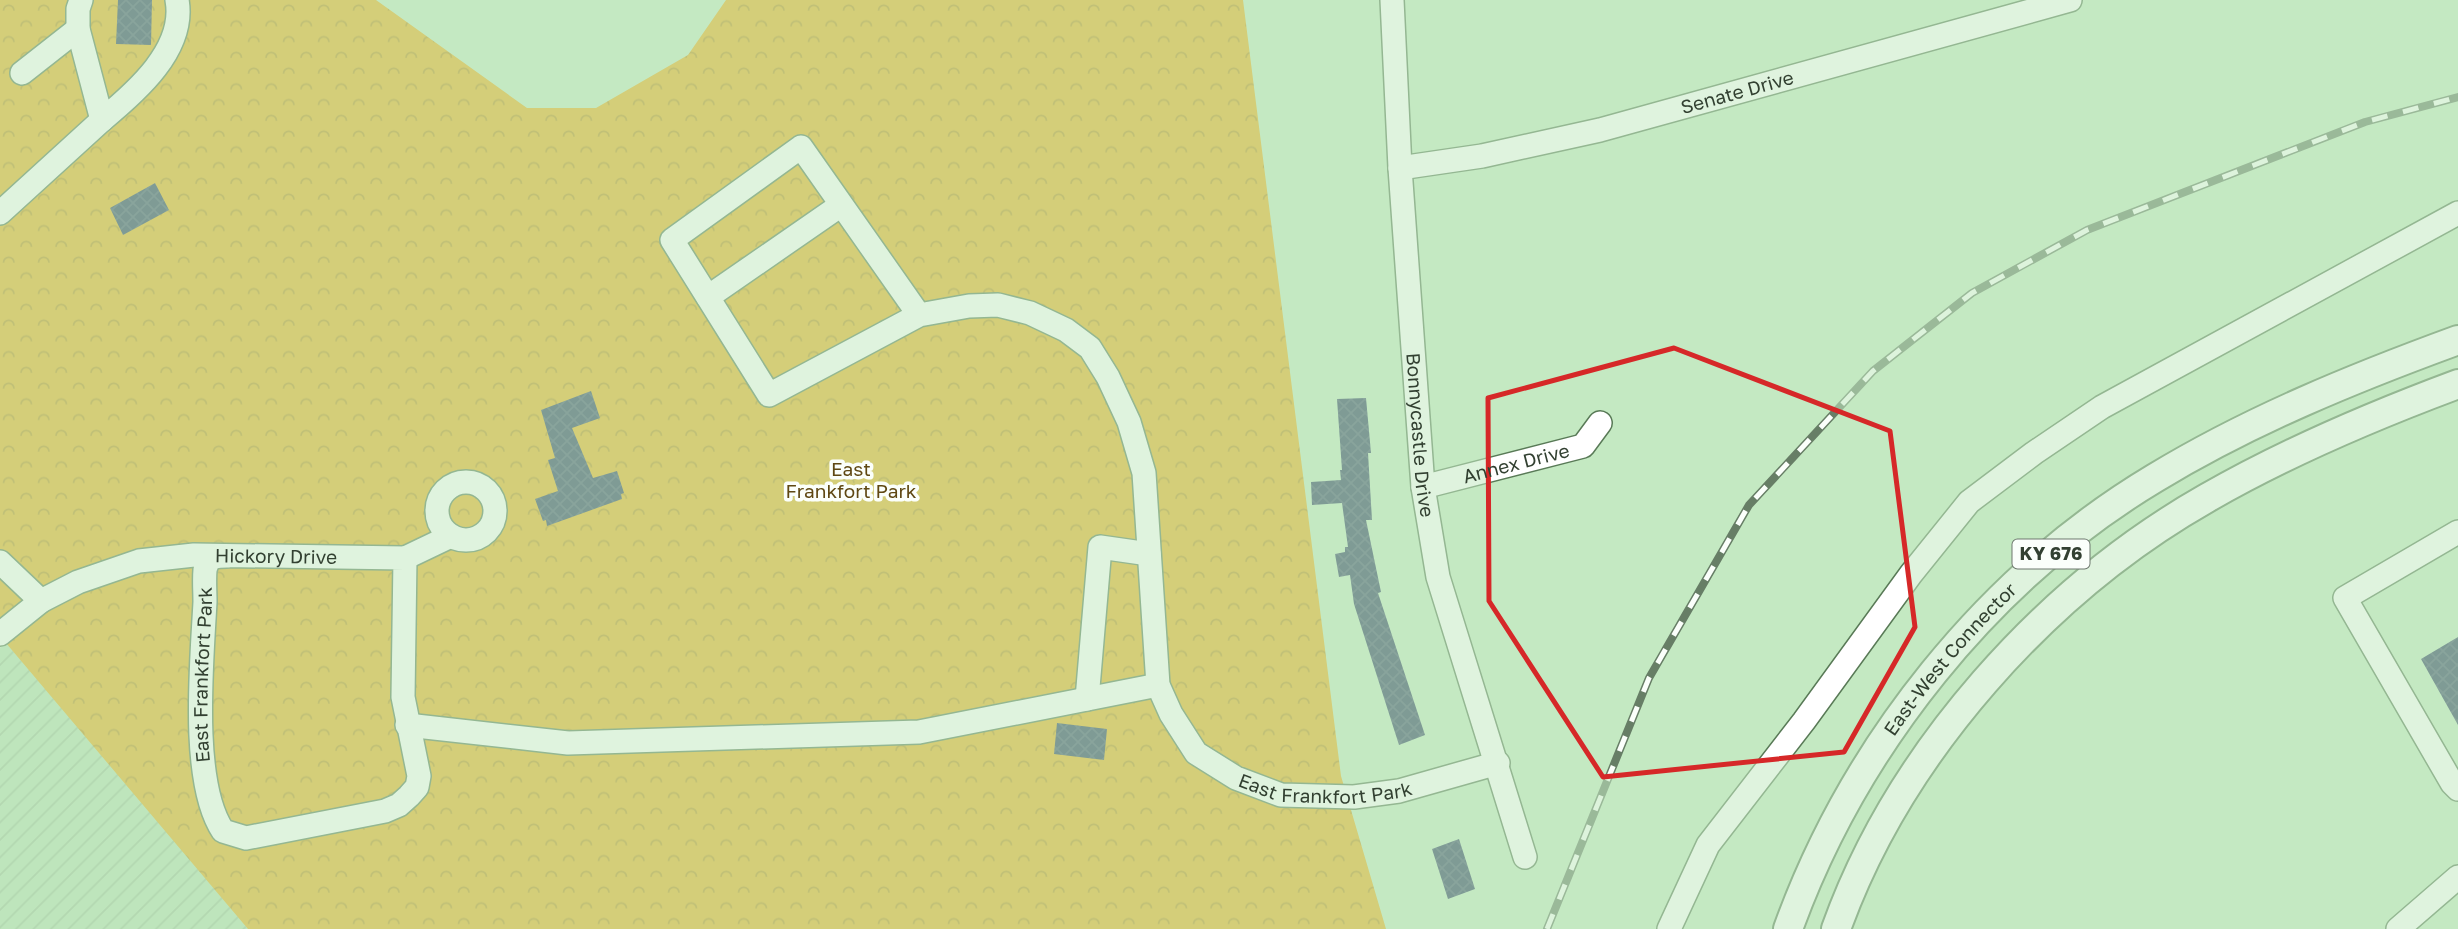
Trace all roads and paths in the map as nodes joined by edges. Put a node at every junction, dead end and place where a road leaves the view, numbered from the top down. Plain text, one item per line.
1 (81, 0) edge
2 (177, 0) edge
3 (1392, 0) edge
4 (2070, 0) edge
5 (78, 29) junction
6 (22, 73) dead end
7 (102, 120) junction
8 (1400, 168) junction
9 (841, 205) junction
10 (0, 213) edge
11 (2458, 213) edge
12 (708, 297) junction
13 (919, 315) junction
14 (2458, 340) edge
15 (2458, 384) edge
16 (1600, 423) dead end
17 (1423, 487) junction
18 (2458, 532) edge
19 (451, 536) dead end
20 (1149, 554) junction
21 (227, 556) junction
22 (405, 558) junction
23 (0, 562) edge
24 (41, 601) junction
25 (0, 634) edge
26 (1158, 685) junction
27 (1087, 699) junction
28 (407, 725) junction
29 (1497, 764) junction
30 (2458, 789) edge
31 (1525, 856) dead end
32 (2458, 877) edge
33 (1669, 929) edge
34 (1788, 929) edge
35 (1836, 929) edge
36 (2398, 929) edge

1 - 5 street
2 - 7 street
3 - 8 street, Bonnycastle Drive
4 - 8 street, Senate Drive
5 - 6 street
5 - 7 street
7 - 10 street
8 - 17 street, Bonnycastle Drive
9 - 12 street
9 - 12 street, East Frankfort Park
9 - 13 street, East Frankfort Park
11 - 33 street
12 - 13 street, East Frankfort Park
13 - 20 street, East Frankfort Park
14 - 34 main road, East-West Connector / KY 676
15 - 35 main road, East-West Connector / KY 676
16 - 17 street, Annex Drive
17 - 29 street, Bonnycastle Drive
18 - 30 street
19 - 22 street
20 - 26 street, East Frankfort Park
20 - 27 street
21 - 22 street, Hickory Drive
21 - 24 street, Hickory Drive
21 - 28 street, East Frankfort Park
22 - 28 street
23 - 24 street
24 - 25 street, Hickory Drive
26 - 27 street
26 - 29 street, East Frankfort Park
27 - 28 street
29 - 31 street, Bonnycastle Drive
32 - 36 street

